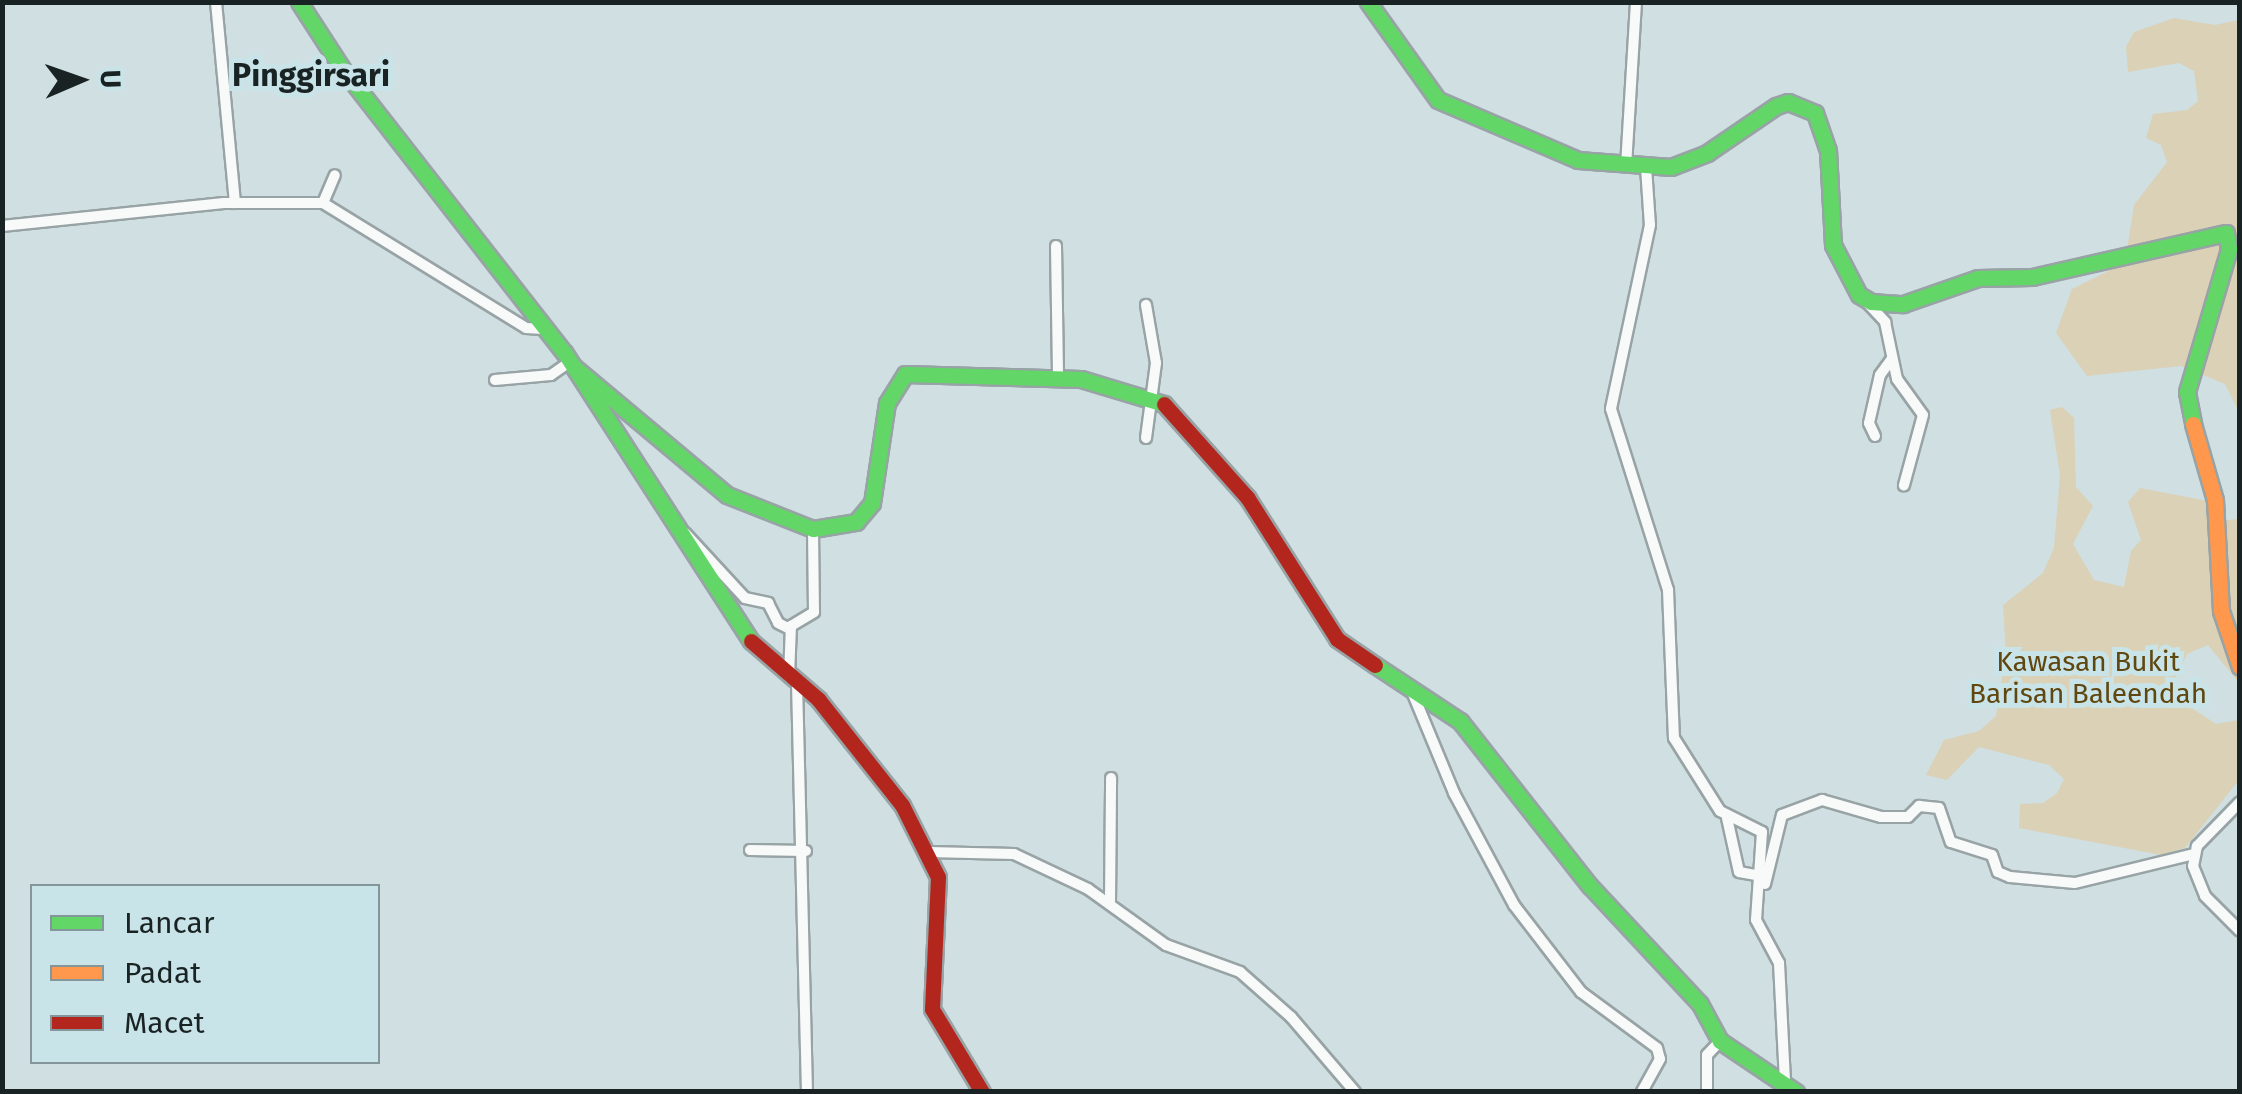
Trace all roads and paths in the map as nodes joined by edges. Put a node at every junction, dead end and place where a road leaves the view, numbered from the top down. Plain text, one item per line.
1 (216, 2) edge
2 (298, 2) edge
3 (1368, 2) edge
4 (1636, 2) edge
5 (1626, 166) junction
6 (1646, 166) junction
7 (335, 175) dead end
8 (235, 203) junction
9 (323, 204) junction
10 (2, 226) edge
11 (1056, 246) dead end
12 (1862, 297) junction
13 (1146, 304) dead end
14 (548, 330) junction
15 (1891, 360) junction
16 (572, 364) junction
17 (1058, 377) junction
18 (494, 380) dead end
19 (1150, 393) junction
20 (1875, 436) dead end
21 (1146, 438) dead end
22 (1904, 485) dead end
23 (680, 529) junction
24 (813, 529) junction
25 (790, 630) junction
26 (2240, 667) edge
27 (793, 679) junction
28 (1411, 689) junction
29 (1111, 778) dead end
30 (2240, 802) edge
31 (1727, 818) junction
32 (750, 850) dead end
33 (806, 851) junction
34 (928, 852) junction
35 (2194, 854) junction
36 (1762, 876) junction
37 (1110, 904) junction
38 (1757, 924) junction
39 (2240, 931) edge
40 (1720, 1042) junction
41 (1791, 1086) edge
42 (807, 1092) edge
43 (982, 1092) edge
44 (1355, 1092) edge
45 (1642, 1092) edge
46 (1706, 1092) edge

1 - 8 street
2 - 14 street
3 - 5 street
4 - 5 street
5 - 6 street
6 - 12 street
6 - 31 street
7 - 9 street
8 - 9 street
8 - 10 street
9 - 14 street
11 - 17 street
12 - 15 street
12 - 26 street
13 - 19 street
14 - 16 street
15 - 20 street
15 - 22 street
16 - 18 street
16 - 23 street
16 - 24 street
17 - 19 street
17 - 24 street
19 - 21 street
19 - 28 street
23 - 25 street
23 - 27 street
24 - 25 street
25 - 27 street
27 - 33 street
27 - 34 street
28 - 40 street
28 - 45 street
29 - 37 street
30 - 35 street
31 - 36 street
31 - 36 street
32 - 33 street
33 - 42 street
34 - 37 street
34 - 43 street
35 - 38 street
35 - 39 street
36 - 38 street
37 - 44 street
38 - 41 street
40 - 41 street
40 - 46 street

